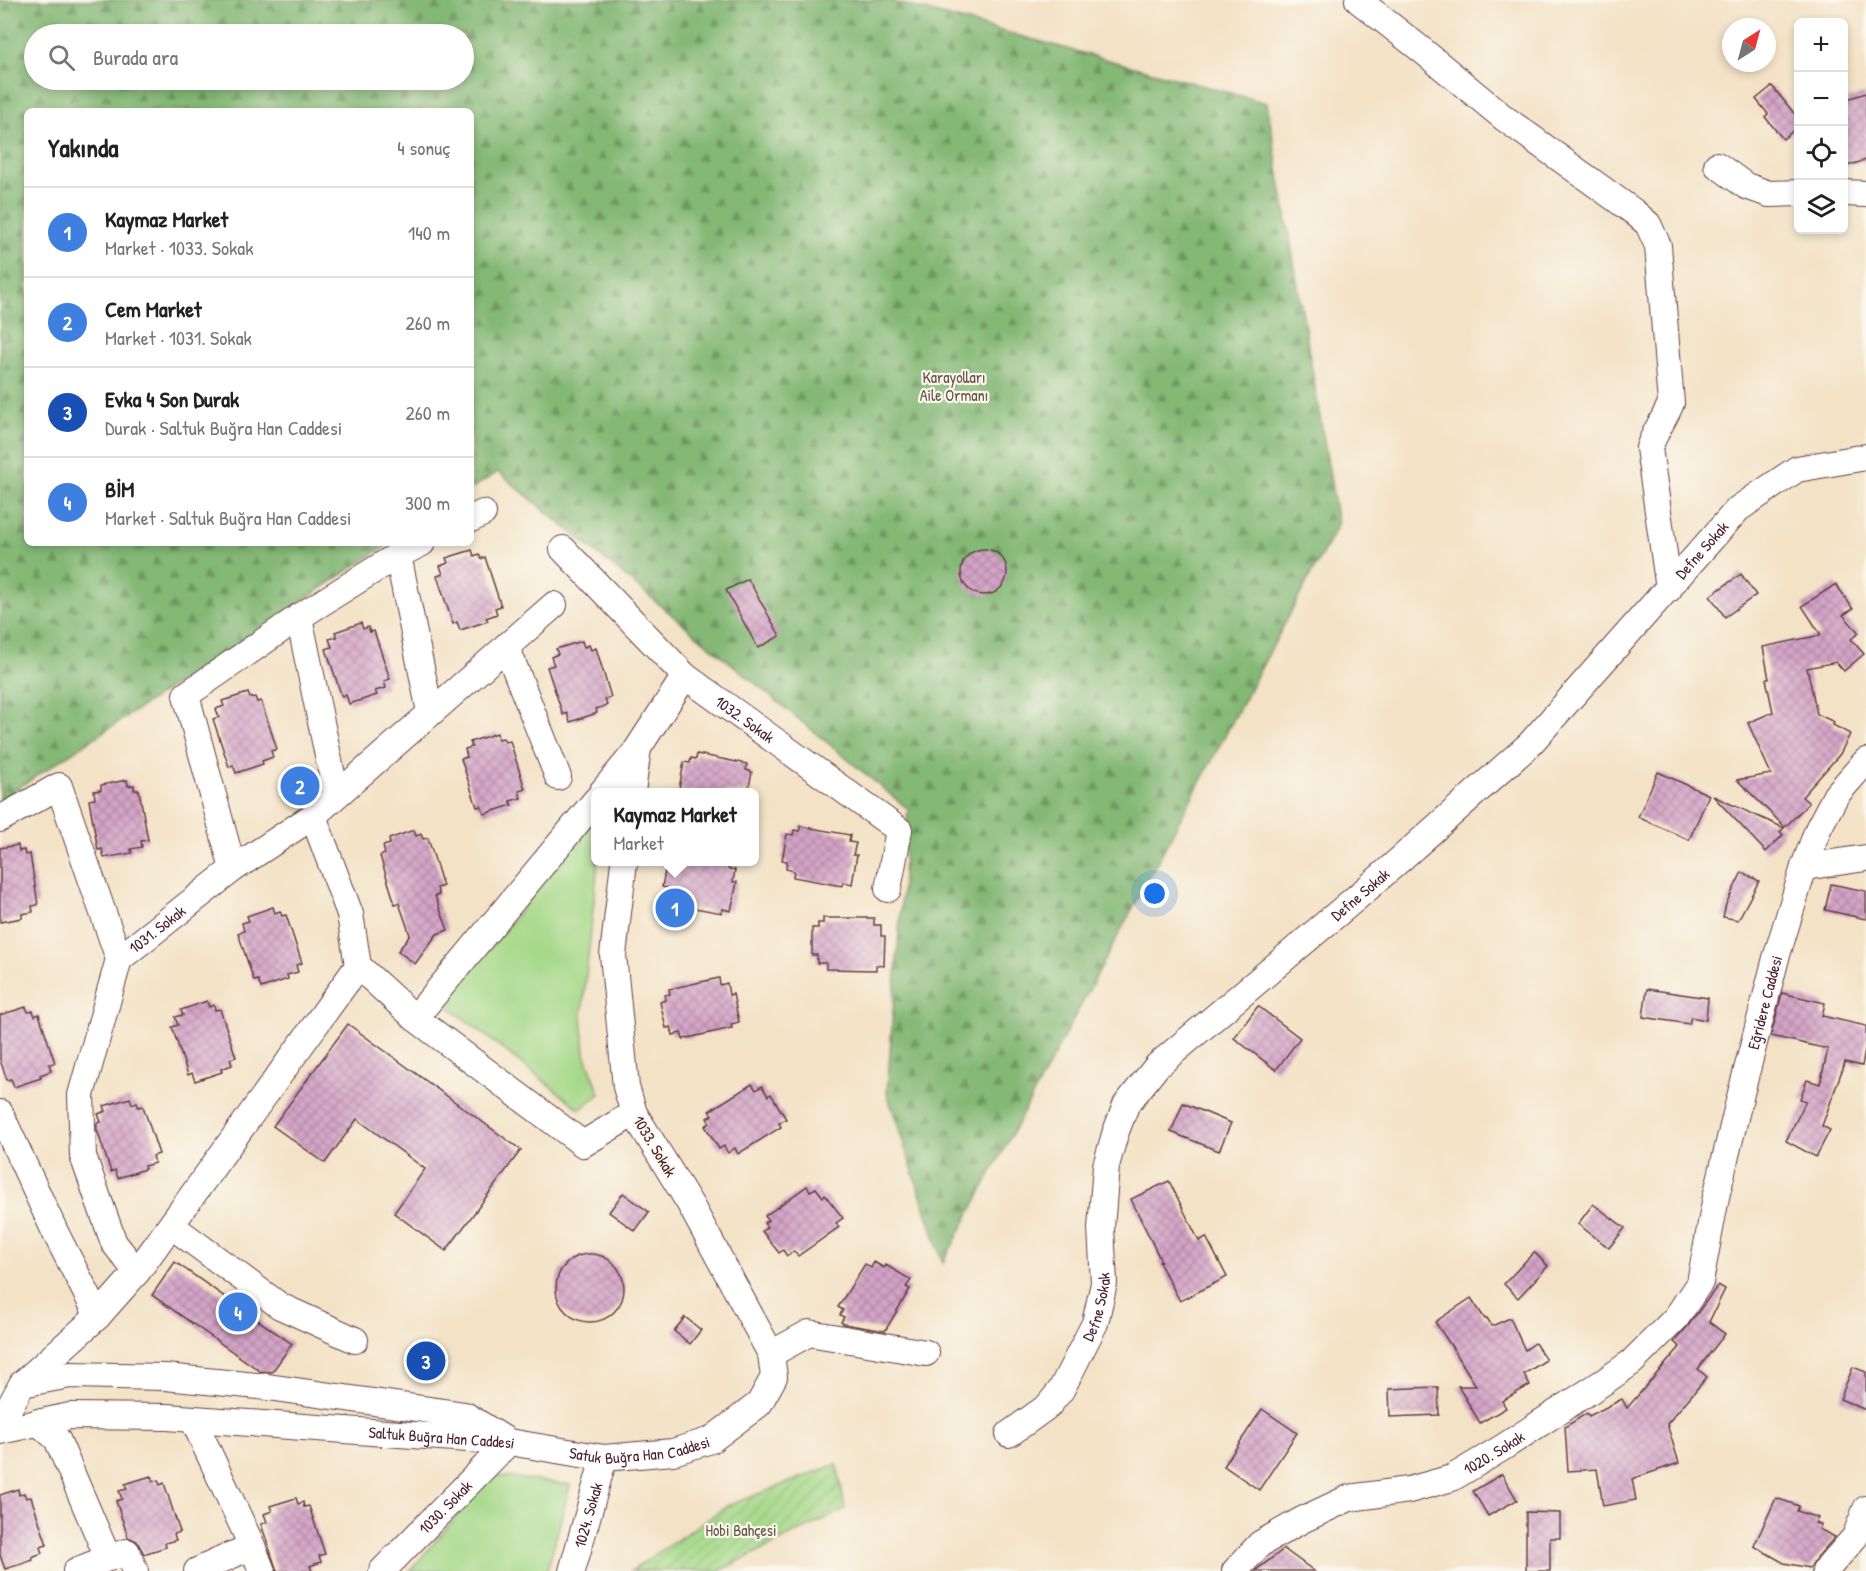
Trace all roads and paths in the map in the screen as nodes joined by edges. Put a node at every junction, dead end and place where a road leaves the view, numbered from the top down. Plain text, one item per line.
1 (1358, 0) edge
2 (1717, 165) dead end
3 (1794, 193) edge
4 (1848, 193) edge
5 (1866, 194) edge
6 (1866, 457) edge
7 (417, 546) edge
8 (563, 549) dead end
9 (398, 555) junction
10 (1669, 589) junction
11 (554, 604) dead end
12 (299, 617) junction
13 (506, 646) junction
14 (685, 676) junction
15 (430, 712) junction
16 (638, 748) junction
17 (1866, 761) edge
18 (558, 777) dead end
19 (605, 788) edge
20 (633, 788) edge
21 (336, 794) junction
22 (591, 806) edge
23 (312, 816) junction
24 (0, 819) edge
25 (1866, 858) edge
26 (623, 866) edge
27 (1804, 867) junction
28 (233, 869) junction
29 (888, 890) dead end
30 (119, 959) junction
31 (358, 966) junction
32 (415, 1018) junction
33 (0, 1112) edge
34 (634, 1113) junction
35 (172, 1226) junction
36 (1705, 1262) joint
37 (137, 1272) junction
38 (98, 1316) junction
39 (356, 1340) dead end
40 (926, 1353) dead end
41 (771, 1354) junction
42 (11, 1388) edge
43 (759, 1404) joint
44 (193, 1419) junction
45 (38, 1422) junction
46 (0, 1425) edge
47 (0, 1431) edge
48 (1009, 1434) dead end
49 (509, 1442) junction
50 (604, 1458) junction
51 (1866, 1509) edge
52 (252, 1546) junction
53 (108, 1558) junction
54 (76, 1571) edge
55 (135, 1571) edge
56 (197, 1571) edge
57 (262, 1571) edge
58 (382, 1571) edge
59 (572, 1571) edge
60 (1235, 1571) edge
61 (1825, 1571) edge

1 - 10 street
2 - 3 street
4 - 5 street
6 - 10 street, Defne Sokak
7 - 9 street
8 - 14 street, 1032. Sokak
9 - 12 street
9 - 15 street
10 - 48 street, Defne Sokak
11 - 13 street, 1031. Sokak
12 - 21 street
12 - 28 street
13 - 15 street, 1031. Sokak
13 - 18 street
14 - 16 street
14 - 29 street, 1032. Sokak
15 - 21 street, 1031. Sokak
16 - 19 street
16 - 20 street
17 - 27 street, Eğridere Caddesi
21 - 23 street, 1031. Sokak
22 - 32 street
23 - 28 street, 1031. Sokak
23 - 31 street
24 - 30 street
25 - 27 street
26 - 34 street, 1033. Sokak
27 - 36 street, Eğridere Caddesi
28 - 30 street, 1031. Sokak
30 - 37 street, 1031. Sokak
31 - 32 street
31 - 35 street
32 - 34 street
33 - 38 street
34 - 41 street, 1033. Sokak
35 - 37 street
35 - 39 street
36 - 60 street, 1020. Sokak
37 - 38 street
38 - 42 street
40 - 41 street
41 - 43 street, 1033. Sokak
42 - 46 street
42 - 49 street, Saltuk Buğra Han Caddesi
43 - 50 street, Satuk Buğra Han Caddesi
44 - 45 street, Saltuk Buğra Han Caddesi
44 - 49 street, Saltuk Buğra Han Caddesi
44 - 52 street
45 - 47 street, Saltuk Buğra Han Caddesi
45 - 53 street
49 - 50 street, Satuk Buğra Han Caddesi
49 - 58 street, 1030. Sokak
50 - 59 street, 1024. Sokak
51 - 61 street
52 - 56 street
52 - 57 street
53 - 54 street
53 - 55 street

